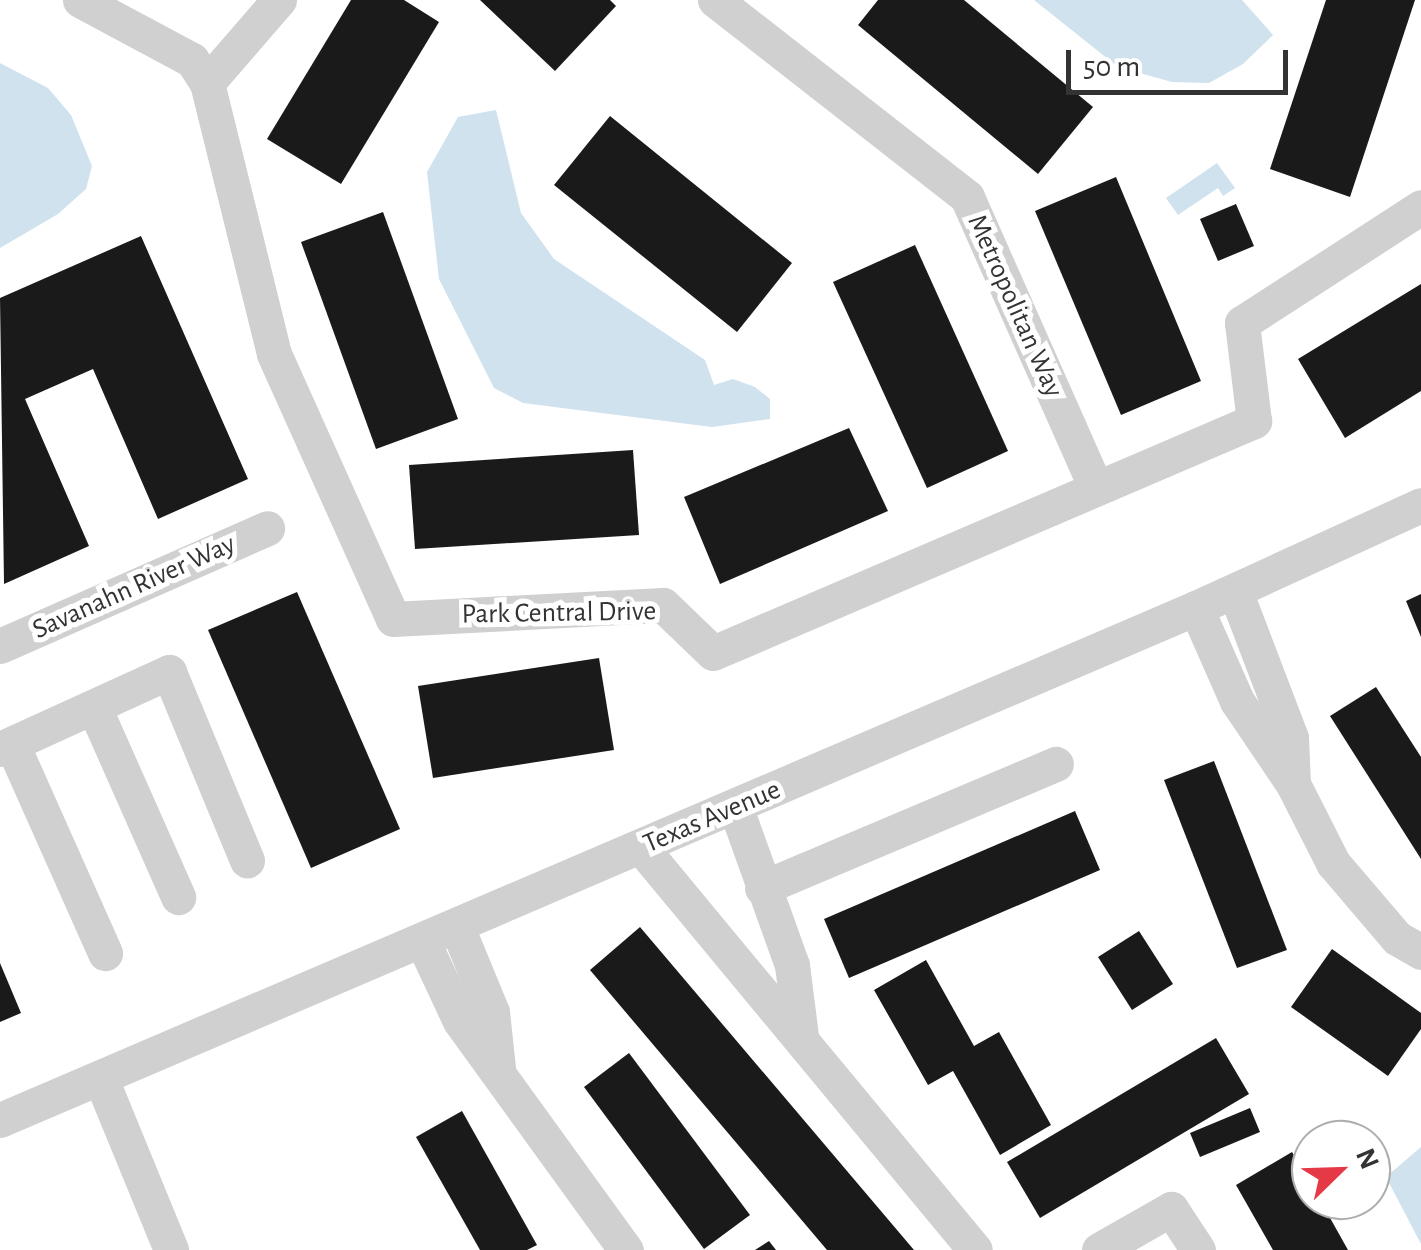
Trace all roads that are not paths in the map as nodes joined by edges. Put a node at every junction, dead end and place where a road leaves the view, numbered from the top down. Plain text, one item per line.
1 (80, 0) edge
2 (279, 0) edge
3 (715, 0) edge
4 (208, 83) junction
5 (1421, 207) edge
6 (1096, 488) junction
7 (1421, 505) edge
8 (267, 528) dead end
9 (1234, 591) junction
10 (1196, 608) junction
11 (0, 646) edge
12 (1269, 684) junction
13 (1235, 697) junction
14 (94, 706) junction
15 (6, 746) edge
16 (1056, 764) dead end
17 (1293, 784) junction
18 (735, 806) junction
19 (640, 848) junction
20 (247, 860) dead end
21 (178, 896) dead end
22 (768, 905) junction
23 (457, 928) junction
24 (423, 942) junction
25 (724, 946) junction
26 (106, 952) dead end
27 (1421, 952) edge
28 (801, 1036) junction
29 (498, 1068) junction
30 (102, 1079) junction
31 (0, 1120) edge
32 (171, 1250) edge
33 (626, 1250) edge
34 (975, 1250) edge
35 (1099, 1250) edge
36 (1198, 1250) edge

1 - 4 street
2 - 4 street
3 - 6 street, Metropolitan Way
4 - 6 street, Park Central Drive
5 - 6 street, Park Central Drive
7 - 9 street, Texas Avenue
8 - 11 street, Savanahn River Way
9 - 10 street, Texas Avenue
9 - 12 street
10 - 13 street
10 - 18 street, Texas Avenue
12 - 13 street
12 - 17 street
13 - 17 street
14 - 15 street
14 - 20 street
14 - 21 street
15 - 26 street
16 - 22 street
17 - 27 street
18 - 19 street, Texas Avenue
18 - 22 street
19 - 23 street, Texas Avenue
19 - 25 street
22 - 25 street
22 - 28 street
23 - 24 street, Texas Avenue
23 - 29 street
24 - 29 street
24 - 30 street, Texas Avenue
25 - 28 street
28 - 34 street
29 - 33 street
30 - 31 street, Texas Avenue
30 - 32 street
35 - 36 street

